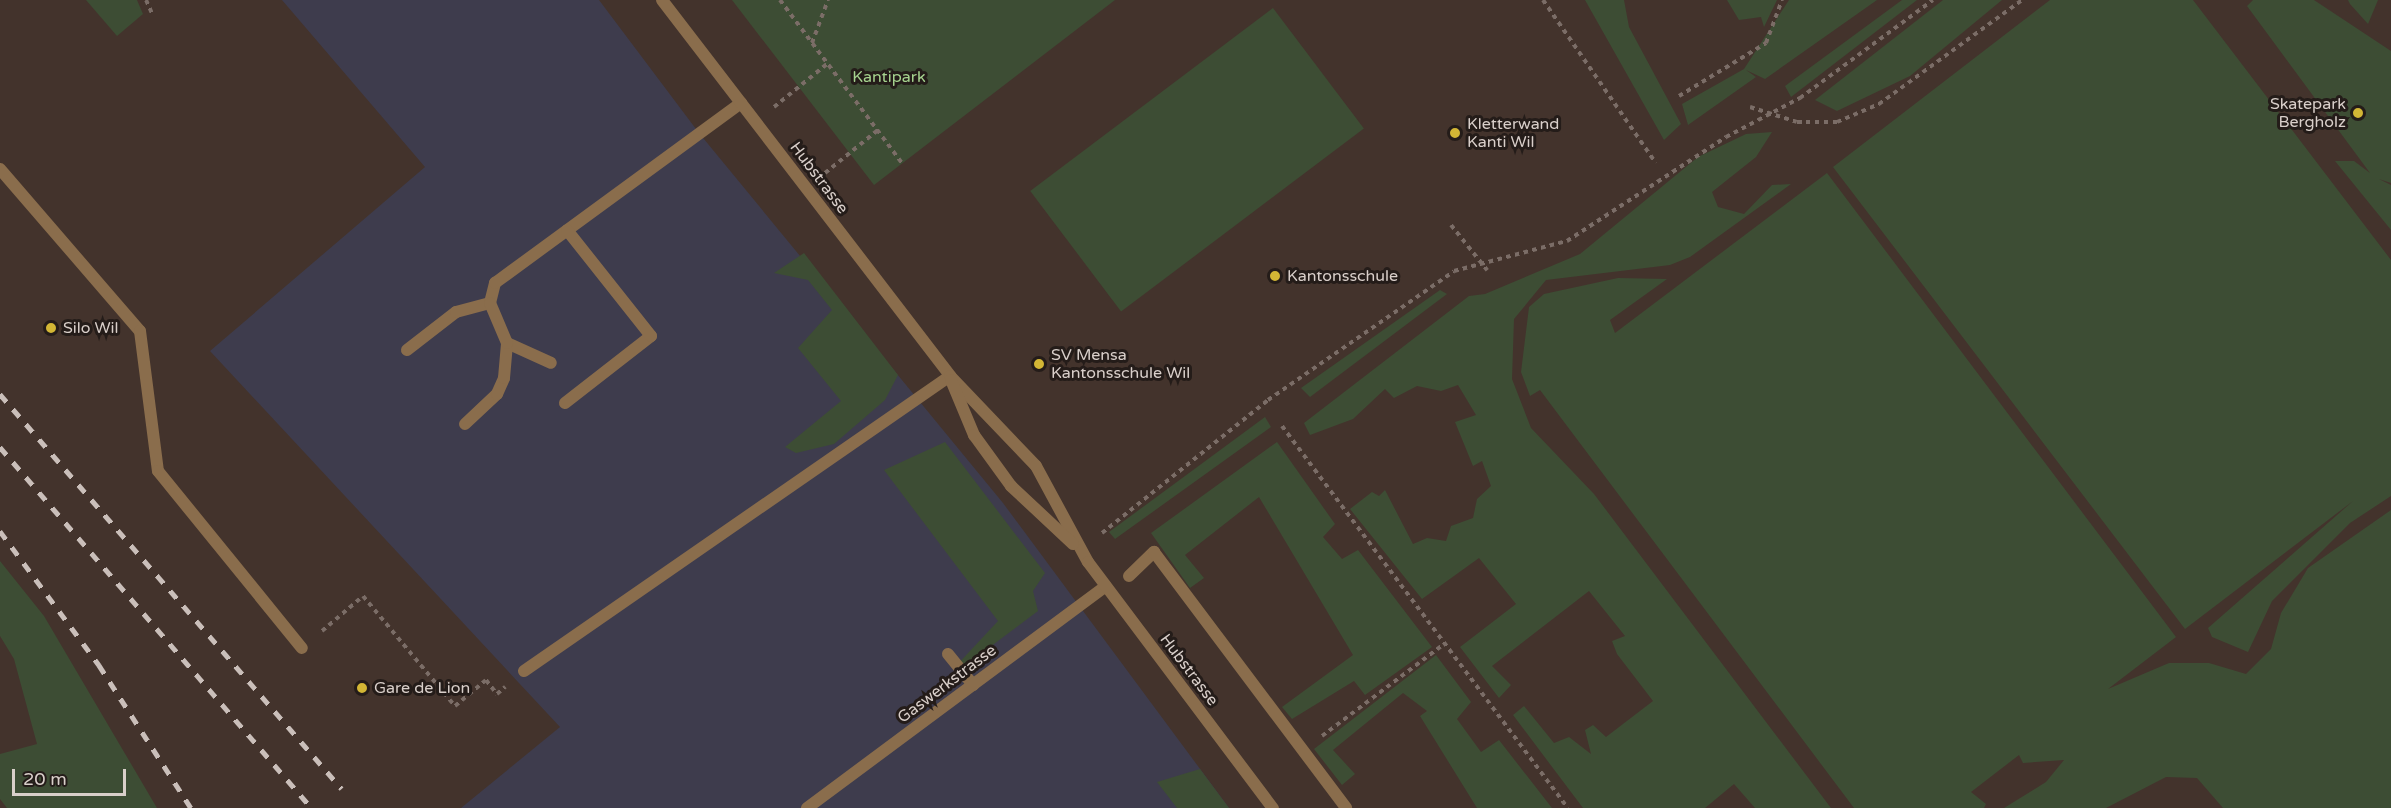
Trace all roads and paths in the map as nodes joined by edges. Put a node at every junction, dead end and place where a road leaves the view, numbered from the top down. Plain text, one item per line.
1 (146, 0) edge
2 (662, 0) edge
3 (780, 0) edge
4 (828, 0) edge
5 (1543, 0) edge
6 (1782, 0) edge
7 (1933, 0) edge
8 (2022, 0) edge
9 (153, 16) dead end
10 (812, 43) junction
11 (827, 64) junction
12 (1679, 96) dead end
13 (741, 103) junction
14 (1750, 107) dead end
15 (773, 108) dead end
16 (1771, 114) junction
17 (878, 130) junction
18 (902, 163) dead end
19 (1656, 163) dead end
20 (0, 169) edge
21 (824, 174) dead end
22 (1451, 225) dead end
23 (567, 230) junction
24 (1481, 263) junction
25 (1487, 270) dead end
26 (490, 303) junction
27 (507, 343) junction
28 (407, 350) dead end
29 (551, 363) dead end
30 (950, 376) junction
31 (565, 403) dead end
32 (465, 424) dead end
33 (1282, 426) dead end
34 (1103, 532) dead end
35 (1081, 551) junction
36 (1129, 576) dead end
37 (1106, 586) junction
38 (1444, 644) junction
39 (302, 648) joint
40 (948, 654) dead end
41 (524, 671) joint
42 (973, 685) junction
43 (1303, 750) junction
44 (807, 808) edge
45 (1273, 808) edge
46 (1346, 808) edge
47 (1568, 808) edge

1 - 9 path
2 - 13 street, Hubstrasse
3 - 10 path
4 - 10 path
5 - 19 path
6 - 12 path
7 - 16 path
8 - 16 path
10 - 11 path
11 - 15 path
11 - 17 path
13 - 23 street
13 - 30 street, Hubstrasse
14 - 16 path
16 - 24 path
17 - 18 path
17 - 21 path
20 - 39 street
22 - 24 path
23 - 26 street
23 - 31 street
24 - 25 path
24 - 34 path
26 - 27 street
26 - 28 street
27 - 29 street
27 - 32 street
30 - 35 street, Hubstrasse
30 - 35 street, Hubstrasse
30 - 41 street
33 - 38 path
35 - 37 street, Hubstrasse
36 - 43 street
37 - 42 street, Gaswerkstrasse
37 - 45 street, Hubstrasse
38 - 43 path
38 - 47 path
39 - 41 path
40 - 42 street
42 - 44 street, Gaswerkstrasse
43 - 46 street

